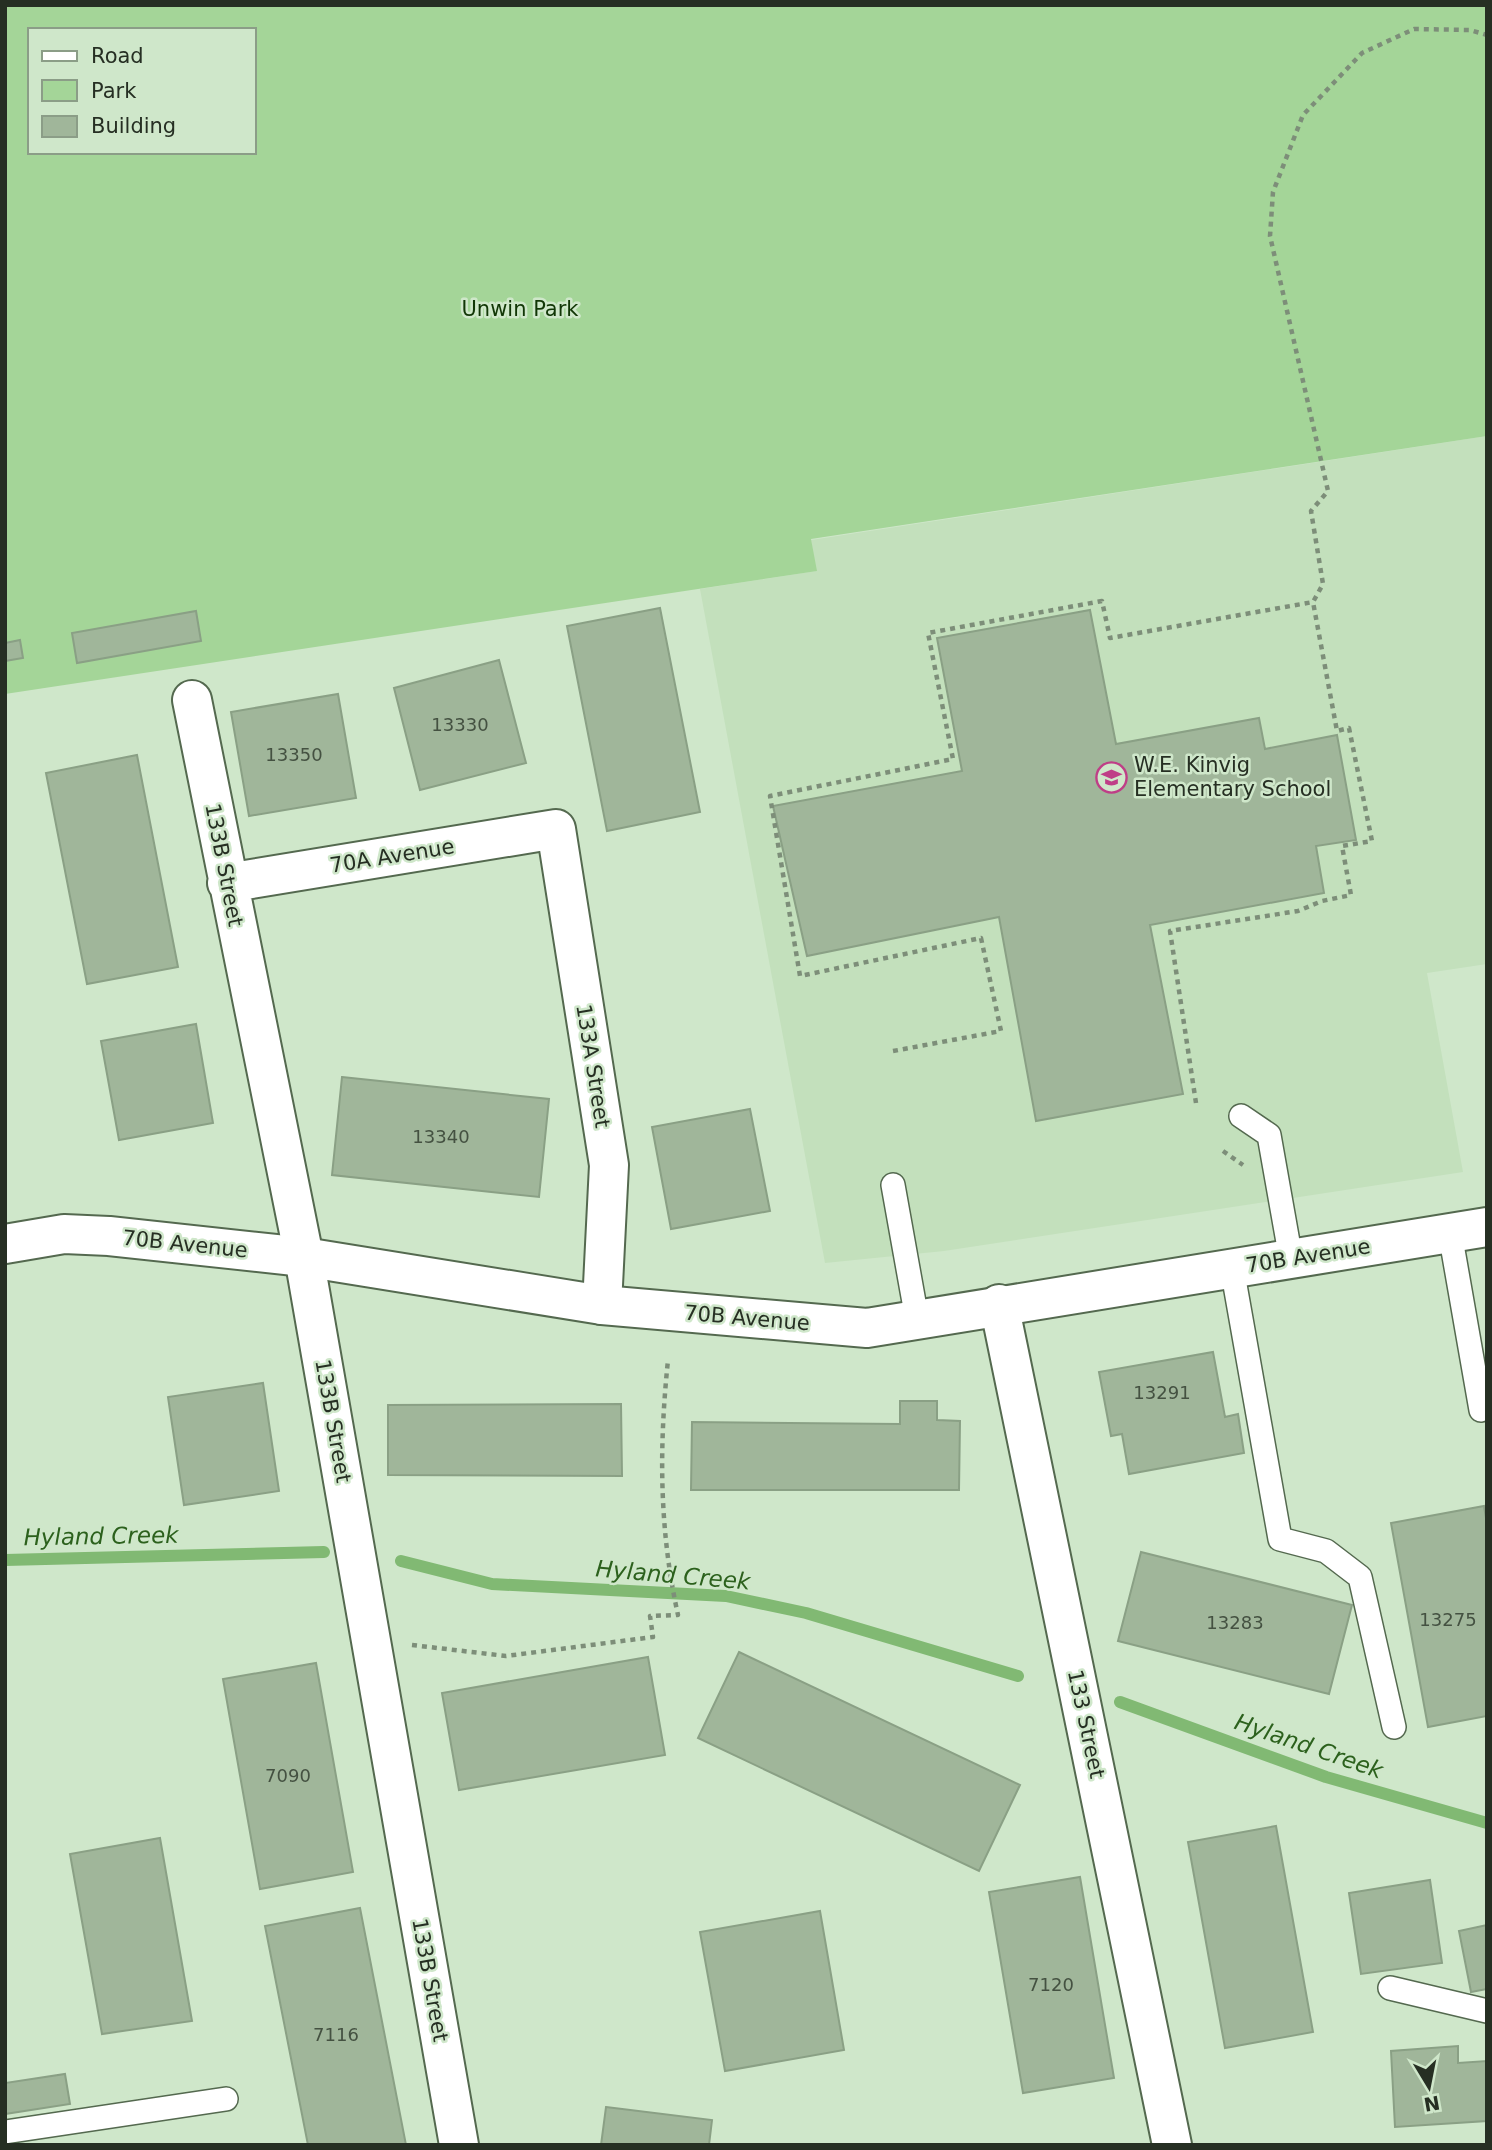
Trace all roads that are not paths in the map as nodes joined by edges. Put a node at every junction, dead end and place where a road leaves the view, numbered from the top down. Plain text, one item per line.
1 (192, 700) dead end
2 (556, 829) joint
3 (227, 883) junction
4 (1241, 1116) dead end
5 (893, 1185) dead end
6 (1468, 1230) edge
7 (5, 1244) edge
8 (304, 1257) junction
9 (1291, 1259) junction
10 (1232, 1268) junction
11 (999, 1304) junction
12 (602, 1305) junction
13 (917, 1319) junction
14 (1481, 1410) dead end
15 (1394, 1727) dead end
16 (1390, 1988) dead end
17 (1487, 2011) edge
18 (226, 2099) dead end
19 (5, 2132) edge
20 (459, 2145) edge
21 (1172, 2145) edge

1 - 3 street, 133B Street
2 - 3 street, 70A Avenue
2 - 12 street, 133A Street
3 - 8 street, 133B Street
4 - 9 lane
5 - 13 lane
6 - 9 street, 70B Avenue
6 - 14 lane
7 - 8 street, 70B Avenue
8 - 12 street, 70B Avenue
8 - 20 street, 133B Street
9 - 10 street, 70B Avenue
10 - 11 street, 70B Avenue
10 - 15 lane
11 - 13 street, 70B Avenue
11 - 21 street, 133 Street
12 - 13 street, 70B Avenue
16 - 17 lane
18 - 19 lane

